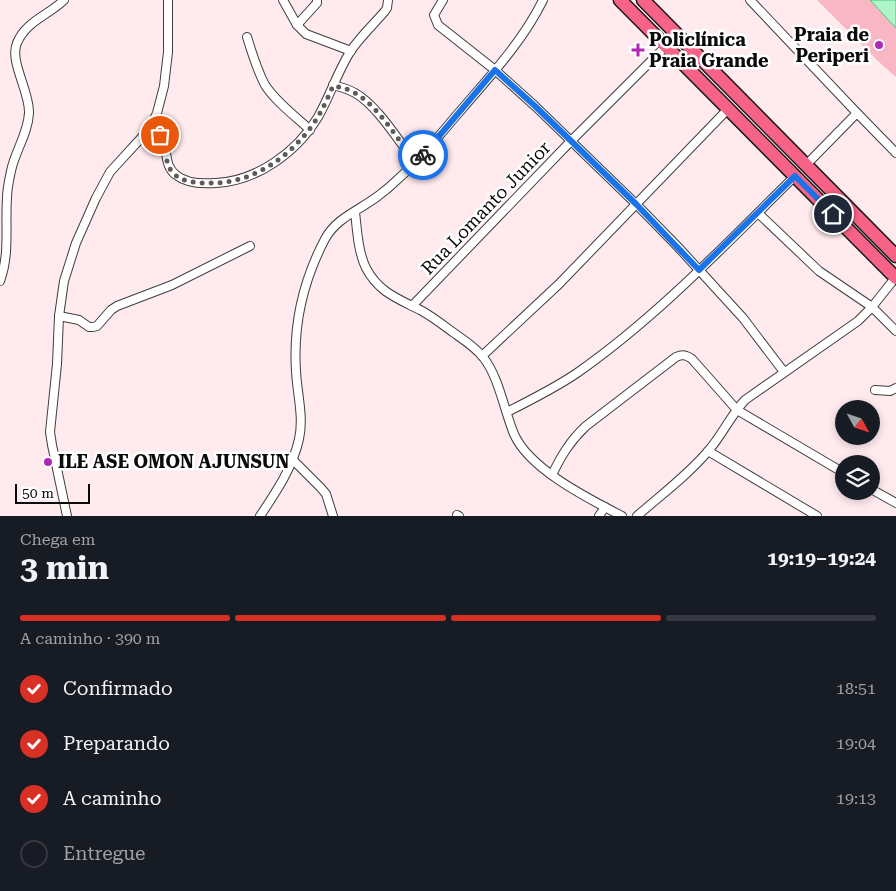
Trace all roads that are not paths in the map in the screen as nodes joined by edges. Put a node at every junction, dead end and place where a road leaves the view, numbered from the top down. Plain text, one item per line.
1 (64, 0) edge
2 (168, 0) edge
3 (282, 0) edge
4 (317, 0) edge
5 (388, 0) edge
6 (443, 0) edge
7 (543, 0) edge
8 (620, 0) edge
9 (643, 0) edge
10 (750, 0) edge
11 (297, 25) junction
12 (247, 37) dead end
13 (666, 46) junction
14 (351, 51) junction
15 (495, 70) junction
16 (333, 86) junction
17 (728, 109) junction
18 (857, 113) junction
19 (151, 126) junction
20 (310, 130) junction
21 (571, 142) junction
22 (896, 153) edge
23 (416, 163) junction
24 (806, 164) junction
25 (795, 176) junction
26 (636, 204) junction
27 (355, 212) junction
28 (758, 213) junction
29 (250, 246) dead end
30 (896, 256) edge
31 (699, 270) junction
32 (896, 278) edge
33 (0, 281) edge
34 (412, 306) junction
35 (872, 307) junction
36 (59, 316) junction
37 (896, 331) edge
38 (482, 356) junction
39 (784, 372) junction
40 (896, 388) edge
41 (875, 390) dead end
42 (737, 410) junction
43 (507, 412) junction
44 (708, 451) junction
45 (292, 459) junction
46 (835, 468) edge
47 (552, 475) junction
48 (880, 494) edge
49 (896, 503) edge
50 (604, 507) junction
51 (803, 513) edge
52 (68, 516) edge
53 (260, 516) edge
54 (333, 516) edge
55 (599, 516) edge
56 (622, 516) edge
57 (637, 516) edge
58 (817, 516) edge

1 - 33 street
2 - 19 street
3 - 11 street
4 - 11 street
5 - 14 street
6 - 15 street
7 - 15 street
8 - 13 main road
9 - 24 main road
10 - 18 street
11 - 14 street
12 - 20 street
13 - 17 main road
13 - 21 street, Rua Lomanto Junior
14 - 16 street
15 - 21 street
15 - 23 street
16 - 20 street
16 - 23 street
17 - 25 main road
17 - 26 street
18 - 22 street
18 - 24 street
19 - 20 street
19 - 36 street
21 - 26 street
21 - 34 street, Rua Lomanto Junior
23 - 27 street
24 - 30 main road
25 - 28 street
25 - 32 main road
26 - 31 street
26 - 38 street
27 - 34 street
27 - 45 street
28 - 31 street
28 - 35 street
29 - 36 street
31 - 39 street
31 - 43 street
32 - 35 street
34 - 38 street
35 - 37 street
35 - 39 street
36 - 52 street
38 - 43 street
39 - 42 street
40 - 41 street
42 - 44 street
42 - 46 street
42 - 47 street
43 - 47 street
44 - 51 street
44 - 57 street
45 - 53 street
45 - 54 street
47 - 50 street
48 - 49 street
50 - 55 street
50 - 56 street
51 - 58 street

